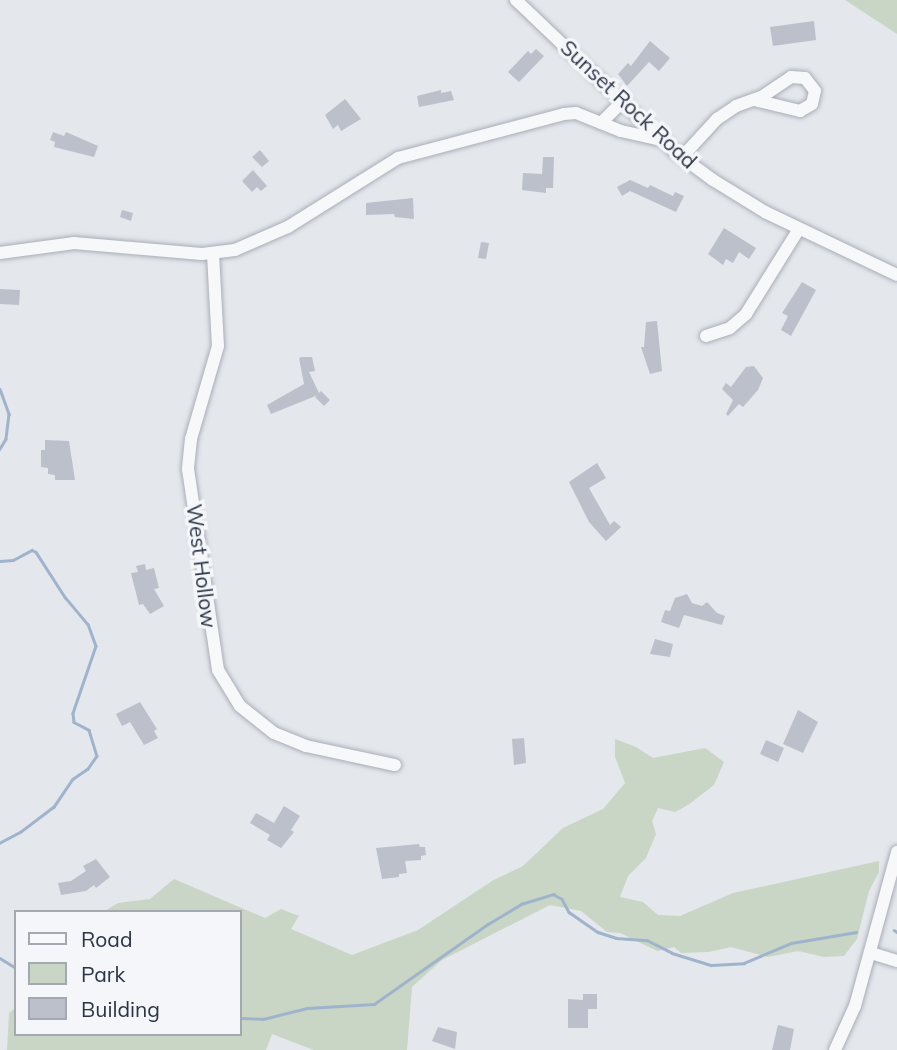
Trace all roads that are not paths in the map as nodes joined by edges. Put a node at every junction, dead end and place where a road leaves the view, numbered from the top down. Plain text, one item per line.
1 (516, 0) edge
2 (755, 100) dead end
3 (623, 101) junction
4 (601, 123) junction
5 (662, 139) junction
6 (682, 157) junction
7 (799, 229) junction
8 (0, 253) edge
9 (214, 254) junction
10 (897, 275) edge
11 (706, 336) dead end
12 (395, 765) dead end
13 (897, 852) edge
14 (871, 953) junction
15 (897, 961) edge
16 (835, 1050) edge

1 - 3 street, Sunset Rock Road
2 - 6 street
3 - 4 street
3 - 5 street, Sunset Rock Road
4 - 5 street
4 - 9 street
5 - 6 street, Sunset Rock Road
6 - 7 street, Sunset Rock Road
7 - 10 street, Sunset Rock Road
7 - 11 street
8 - 9 street
9 - 12 street, West Hollow
13 - 14 street
14 - 15 street
14 - 16 street

